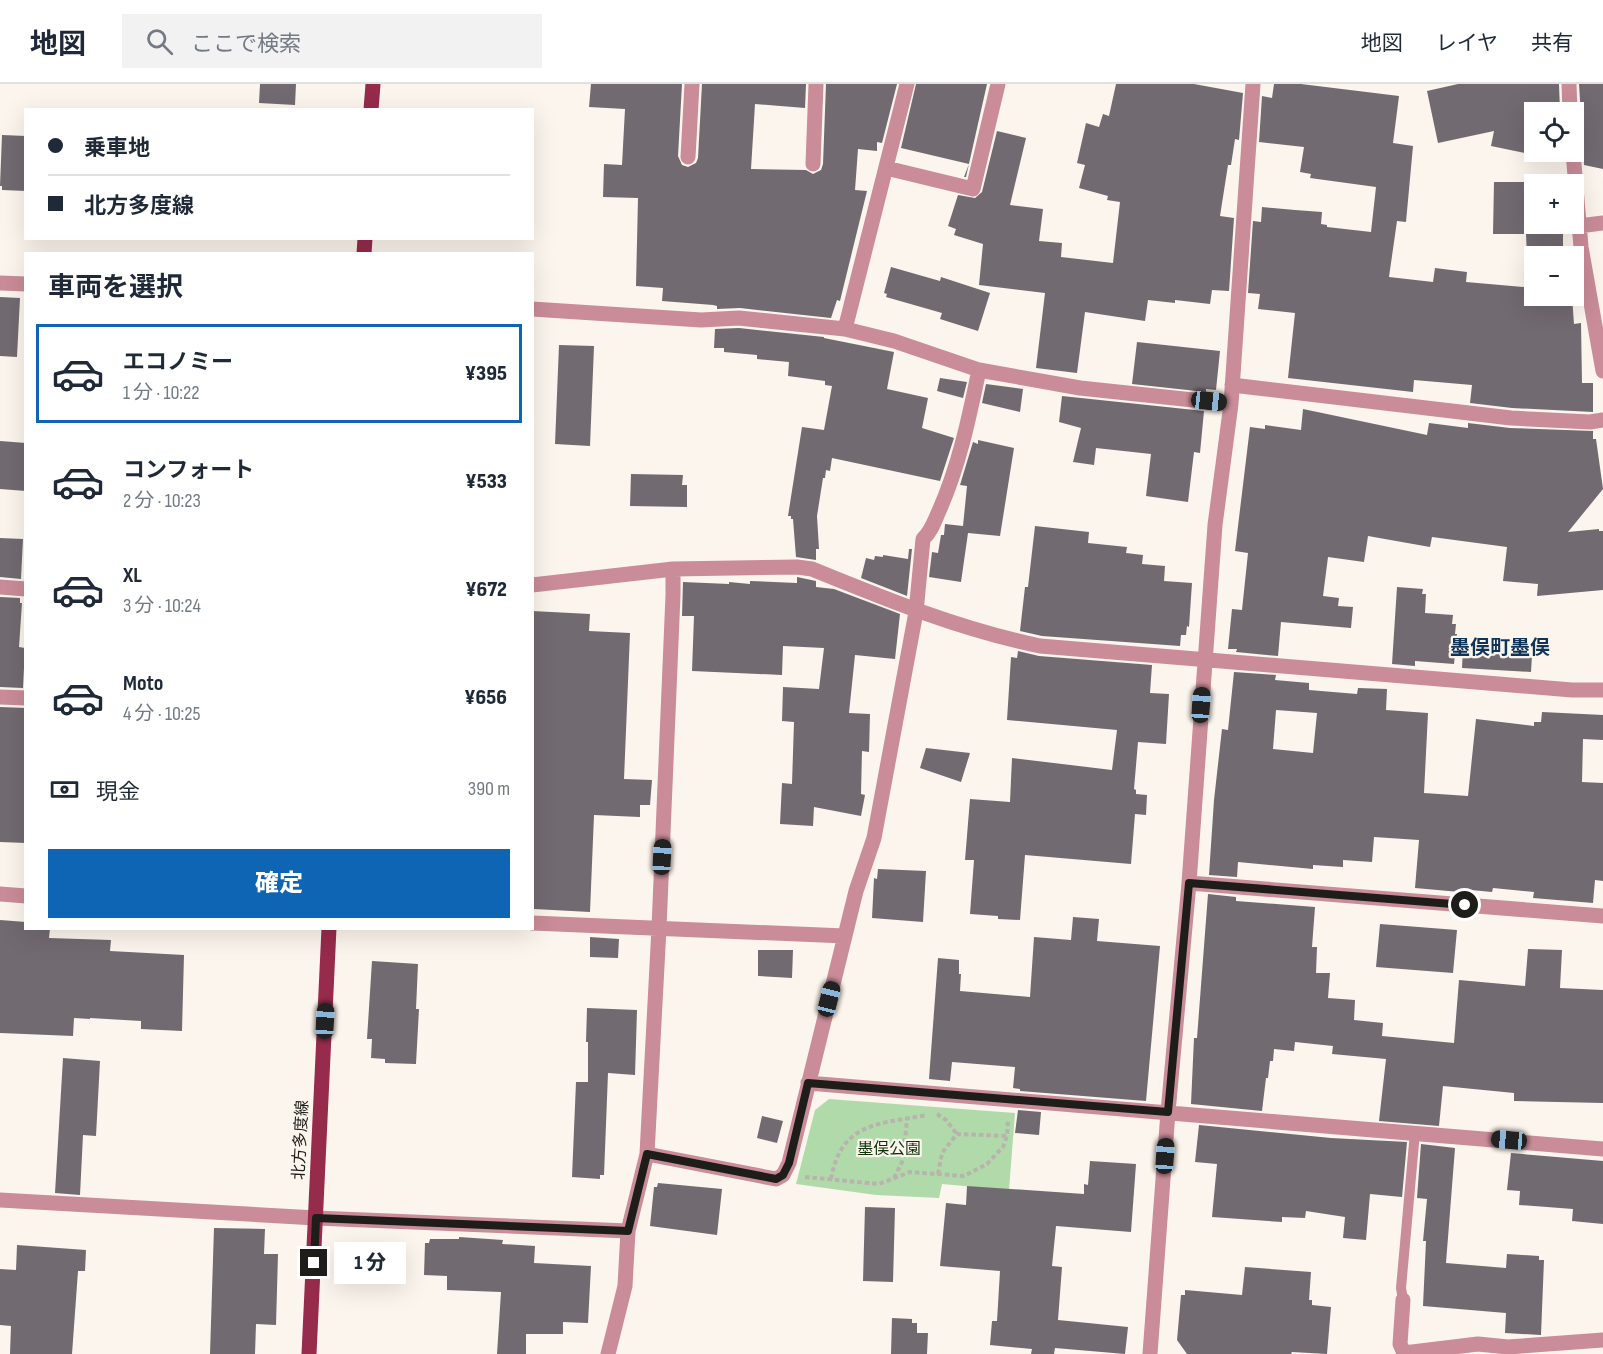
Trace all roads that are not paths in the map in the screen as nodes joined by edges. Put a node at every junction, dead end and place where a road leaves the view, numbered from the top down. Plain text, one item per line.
1 (373, 84) edge
2 (692, 84) edge
3 (816, 84) edge
4 (907, 84) edge
5 (998, 84) edge
6 (1253, 84) edge
7 (1569, 84) edge
8 (1570, 102) edge
9 (372, 108) edge
10 (688, 157) dead end
11 (813, 164) dead end
12 (886, 168) junction
13 (1603, 223) edge
14 (1584, 225) edge
15 (1580, 234) edge
16 (0, 283) edge
17 (24, 284) edge
18 (534, 309) edge
19 (845, 329) junction
20 (980, 370) junction
21 (1603, 371) edge
22 (1232, 384) junction
23 (1231, 404) junction
24 (1603, 420) edge
25 (673, 569) junction
26 (534, 585) edge
27 (0, 587) edge
28 (24, 589) edge
29 (916, 612) junction
30 (1204, 661) junction
31 (1603, 690) edge
32 (0, 697) edge
33 (24, 698) edge
34 (1189, 883) junction
35 (0, 894) edge
36 (24, 896) edge
37 (1603, 916) edge
38 (534, 922) edge
39 (659, 928) junction
40 (329, 930) edge
41 (845, 936) junction
42 (808, 1083) junction
43 (1168, 1112) junction
44 (1415, 1132) junction
45 (1603, 1149) edge
46 (647, 1154) junction
47 (0, 1200) edge
48 (316, 1218) junction
49 (628, 1231) junction
50 (1403, 1300) joint
51 (1603, 1340) edge
52 (309, 1354) edge
53 (608, 1354) edge
54 (1150, 1354) edge

1 - 9 main road
2 - 10 street
3 - 11 street
4 - 12 street
5 - 12 street
6 - 22 street
7 - 8 street
12 - 19 street
13 - 14 street
15 - 21 street
16 - 17 street
18 - 19 street
19 - 20 street
20 - 23 street
20 - 29 street
22 - 23 street
22 - 24 street
23 - 30 street
25 - 26 street
25 - 29 street
25 - 39 street
27 - 28 street
29 - 30 street
29 - 41 street
30 - 31 street
30 - 34 street
32 - 33 street
34 - 37 street
34 - 43 street
35 - 36 street
38 - 39 street
39 - 41 street
39 - 46 street
40 - 48 main road, 北方多度線
41 - 42 street
42 - 43 street
42 - 46 street
43 - 44 street
43 - 54 street
44 - 45 street
44 - 50 lane
46 - 49 street
47 - 48 street
48 - 49 street
48 - 52 main road, 北方多度線
49 - 53 street
50 - 51 street

